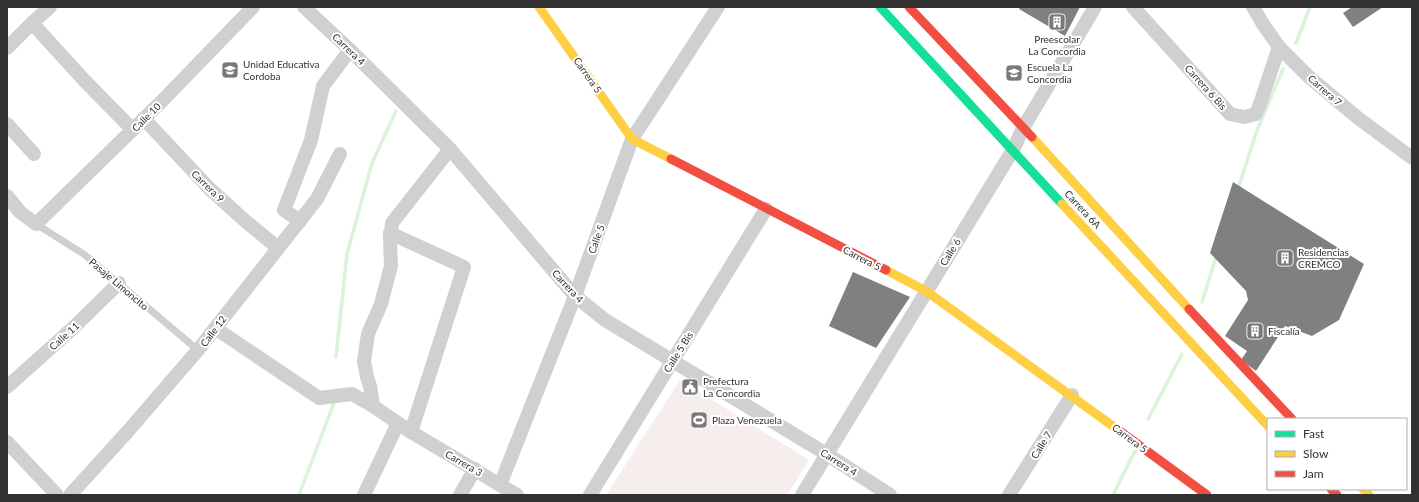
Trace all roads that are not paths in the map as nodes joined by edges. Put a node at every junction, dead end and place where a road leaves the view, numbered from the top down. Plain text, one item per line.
1 (50, 7) edge
2 (253, 7) edge
3 (304, 7) edge
4 (539, 7) edge
5 (718, 7) edge
6 (880, 7) edge
7 (909, 7) edge
8 (1095, 7) edge
9 (1132, 7) edge
10 (1253, 7) edge
11 (32, 23) junction
12 (1279, 47) junction
13 (7, 48) edge
14 (350, 50) junction
15 (144, 119) junction
16 (7, 124) edge
17 (1023, 128) junction
18 (134, 130) junction
19 (632, 138) junction
20 (450, 148) junction
21 (1013, 150) junction
22 (34, 154) dead end
23 (340, 154) dead end
24 (1412, 158) edge
25 (7, 196) edge
26 (766, 209) junction
27 (300, 221) junction
28 (36, 224) junction
29 (390, 233) junction
30 (278, 248) junction
31 (119, 283) junction
32 (926, 291) junction
33 (575, 296) junction
34 (215, 328) junction
35 (198, 350) junction
36 (672, 362) junction
37 (7, 387) edge
38 (1072, 395) junction
39 (373, 406) junction
40 (1291, 418) edge
41 (398, 423) junction
42 (1267, 425) edge
43 (411, 432) junction
44 (7, 442) edge
45 (828, 455) junction
46 (475, 469) junction
47 (500, 485) junction
48 (57, 495) edge
49 (70, 495) edge
50 (364, 495) edge
51 (460, 495) edge
52 (517, 495) edge
53 (590, 495) edge
54 (802, 495) edge
55 (890, 495) edge
56 (1009, 495) edge
57 (1207, 495) edge

1 - 11 street
2 - 15 street, Calle 10
3 - 14 street, Carrera 4
4 - 19 street, Carrera 5
5 - 19 street, Calle 5
6 - 21 street, Carrera 6A
7 - 17 street, Carrera 6A
8 - 17 street, Calle 6
9 - 12 street, Carrera 6 Bis
10 - 12 street, Carrera 7
11 - 13 street
11 - 18 street
12 - 24 street, Carrera 7
14 - 20 street, Carrera 4
14 - 27 street
15 - 18 street, Calle 10
15 - 30 street, Carrera 9
16 - 22 street
17 - 21 street, Calle 6
17 - 40 street, Carrera 6A
18 - 28 street, Calle 10
19 - 26 street, Carrera 5
19 - 33 street, Calle 5
20 - 29 street
20 - 33 street, Carrera 4
21 - 32 street, Calle 6
21 - 42 street, Carrera 6A
23 - 27 street, Calle 12
25 - 28 street
26 - 32 street, Carrera 5
26 - 36 street, Calle 5 Bis
27 - 30 street, Calle 12
28 - 31 lane, Pasaje Limoncito
29 - 39 street
29 - 43 street
30 - 34 street, Calle 12
31 - 35 lane, Pasaje Limoncito
31 - 37 street, Calle 11
32 - 38 street, Carrera 5
32 - 45 street, Calle 6
33 - 36 street, Carrera 4
33 - 47 street, Calle 5
34 - 35 street, Calle 12
34 - 39 street, Carrera 3
35 - 49 street, Calle 12
36 - 45 street, Carrera 4
36 - 53 street, Calle 5 Bis
38 - 56 street, Calle 7
38 - 57 street, Carrera 5
39 - 41 street, Carrera 3
41 - 43 street, Carrera 3
41 - 50 street
43 - 46 street, Carrera 3
44 - 48 street
45 - 54 street, Calle 6
45 - 55 street, Carrera 4
46 - 47 street, Carrera 3
46 - 51 street
47 - 52 street, Carrera 3

